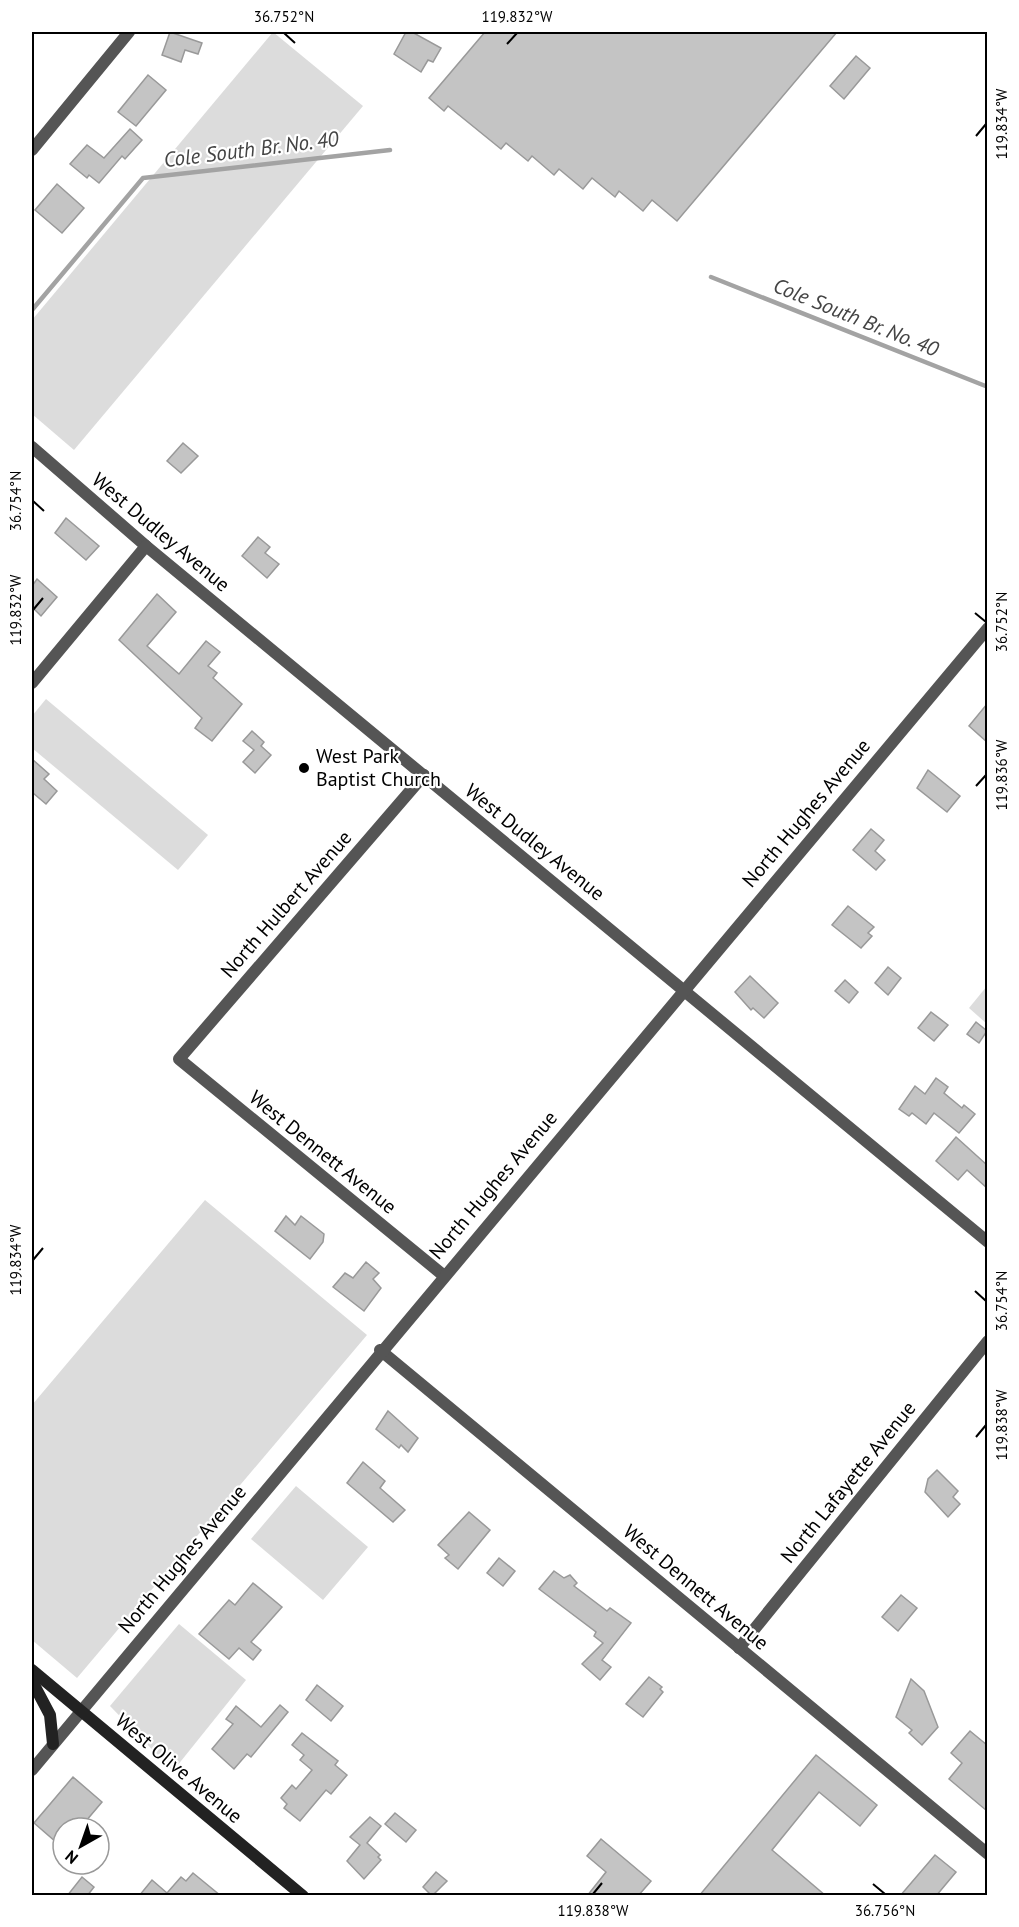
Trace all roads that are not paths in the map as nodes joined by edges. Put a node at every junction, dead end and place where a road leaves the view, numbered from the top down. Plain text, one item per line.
1 (129, 32) edge
2 (32, 150) edge
3 (32, 447) edge
4 (146, 546) junction
5 (987, 628) edge
6 (32, 683) edge
7 (424, 775) junction
8 (683, 989) junction
9 (179, 1059) joint
10 (987, 1242) edge
11 (443, 1275) junction
12 (987, 1341) edge
13 (380, 1350) junction
14 (739, 1648) junction
15 (32, 1670) edge
16 (32, 1681) edge
17 (81, 1712) junction
18 (53, 1744) junction
19 (32, 1770) edge
20 (987, 1854) edge
21 (303, 1896) edge

1 - 2 street
3 - 4 street, West Dudley Avenue
4 - 6 street
4 - 7 street, West Dudley Avenue
5 - 8 street, North Hughes Avenue
7 - 8 street, West Dudley Avenue
7 - 9 street, North Hulbert Avenue
8 - 10 street, West Dudley Avenue
8 - 11 street, North Hughes Avenue
9 - 11 street, West Dennett Avenue
11 - 13 street, North Hughes Avenue
12 - 14 street, North Lafayette Avenue
13 - 14 street, West Dennett Avenue
13 - 17 street, North Hughes Avenue
14 - 20 street, West Dennett Avenue
15 - 17 main road, West Olive Avenue
16 - 18 main road
17 - 18 street, North Hughes Avenue
17 - 21 main road, West Olive Avenue
18 - 19 street, North Hughes Avenue

